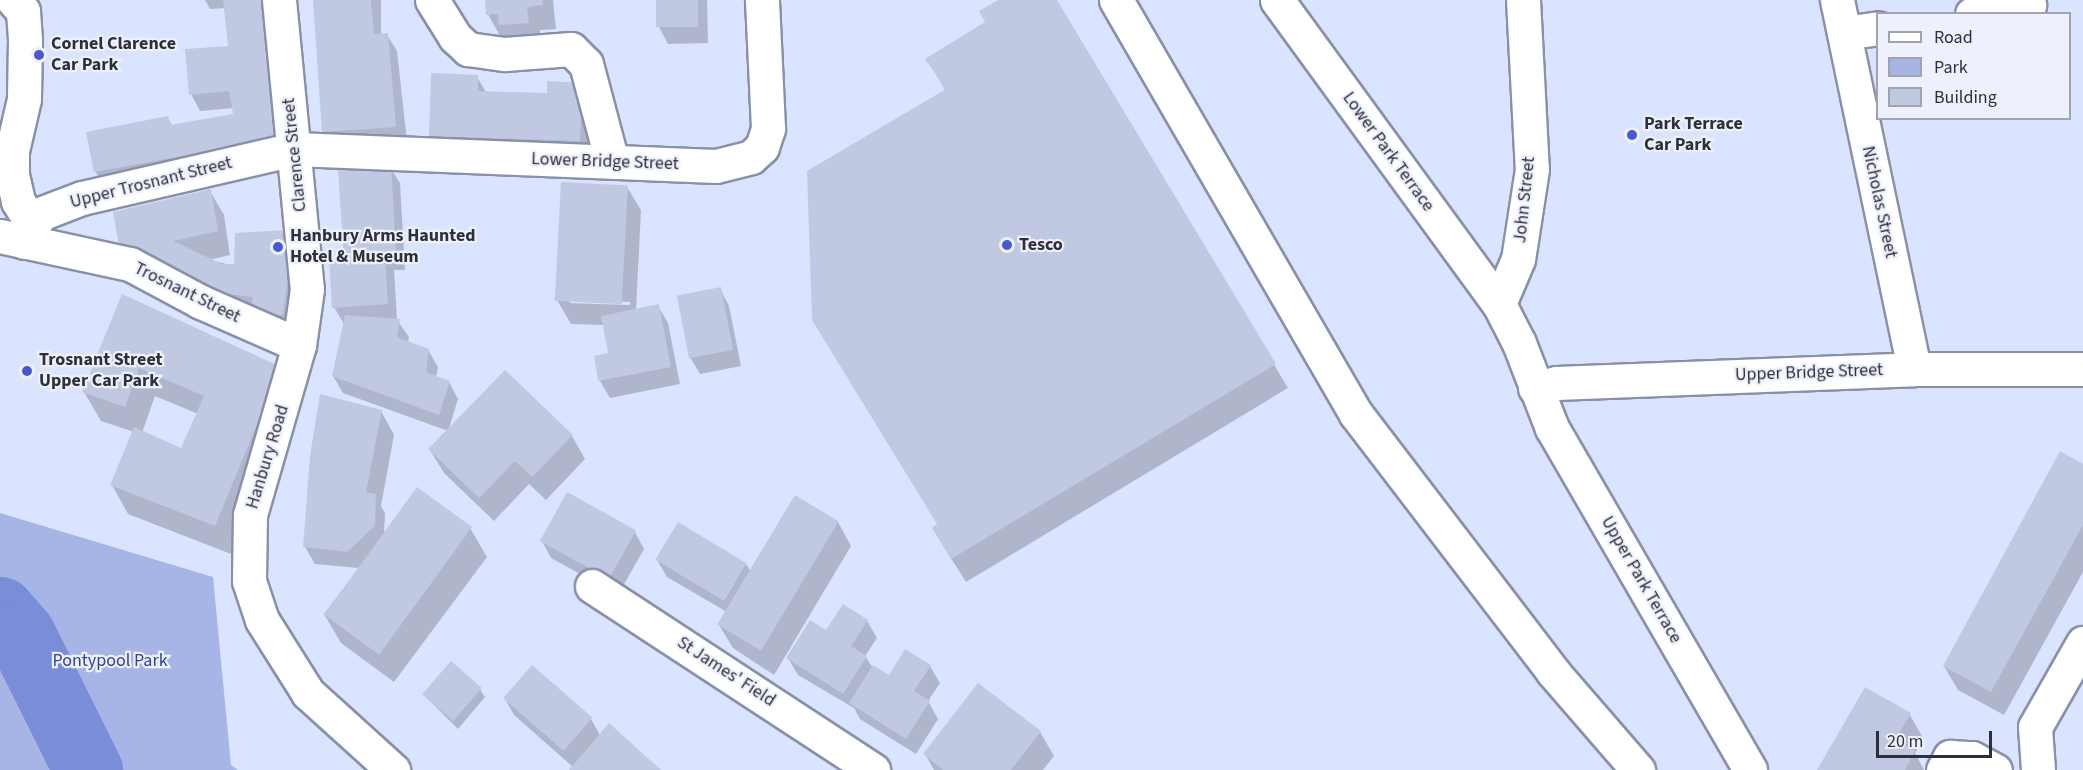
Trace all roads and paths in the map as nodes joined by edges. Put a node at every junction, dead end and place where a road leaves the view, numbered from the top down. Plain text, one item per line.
1 (13, 0) edge
2 (279, 0) edge
3 (432, 0) edge
4 (762, 0) edge
5 (1116, 0) edge
6 (1277, 0) edge
7 (1523, 0) edge
8 (1837, 0) edge
9 (2029, 5) dead end
10 (1985, 12) edge
11 (1876, 28) edge
12 (1844, 33) junction
13 (295, 149) junction
14 (612, 162) junction
15 (19, 235) edge
16 (1499, 304) junction
17 (299, 345) junction
18 (1914, 369) junction
19 (2083, 369) edge
20 (1535, 388) junction
21 (592, 586) dead end
22 (2083, 643) edge
23 (860, 766) edge
24 (393, 770) edge
25 (1638, 770) edge
26 (1750, 770) edge
27 (1943, 770) edge
28 (1995, 770) edge
29 (2038, 770) edge

1 - 15 street
2 - 13 street, Clarence Street
3 - 14 street
4 - 14 street, Lower Bridge Street
5 - 25 street
6 - 16 street, Lower Park Terrace
7 - 16 street, John Street
8 - 12 street, Nicholas Street
9 - 10 street
11 - 12 street
12 - 18 street, Nicholas Street
13 - 14 street, Lower Bridge Street
13 - 15 street, Upper Trosnant Street
13 - 17 street, Clarence Street
15 - 17 street, Trosnant Street
16 - 20 street
17 - 24 street, Hanbury Road
18 - 19 street, Upper Bridge Street
18 - 20 street, Upper Bridge Street
20 - 26 street, Upper Park Terrace
21 - 23 street, St James' Field
22 - 29 street
27 - 28 street

